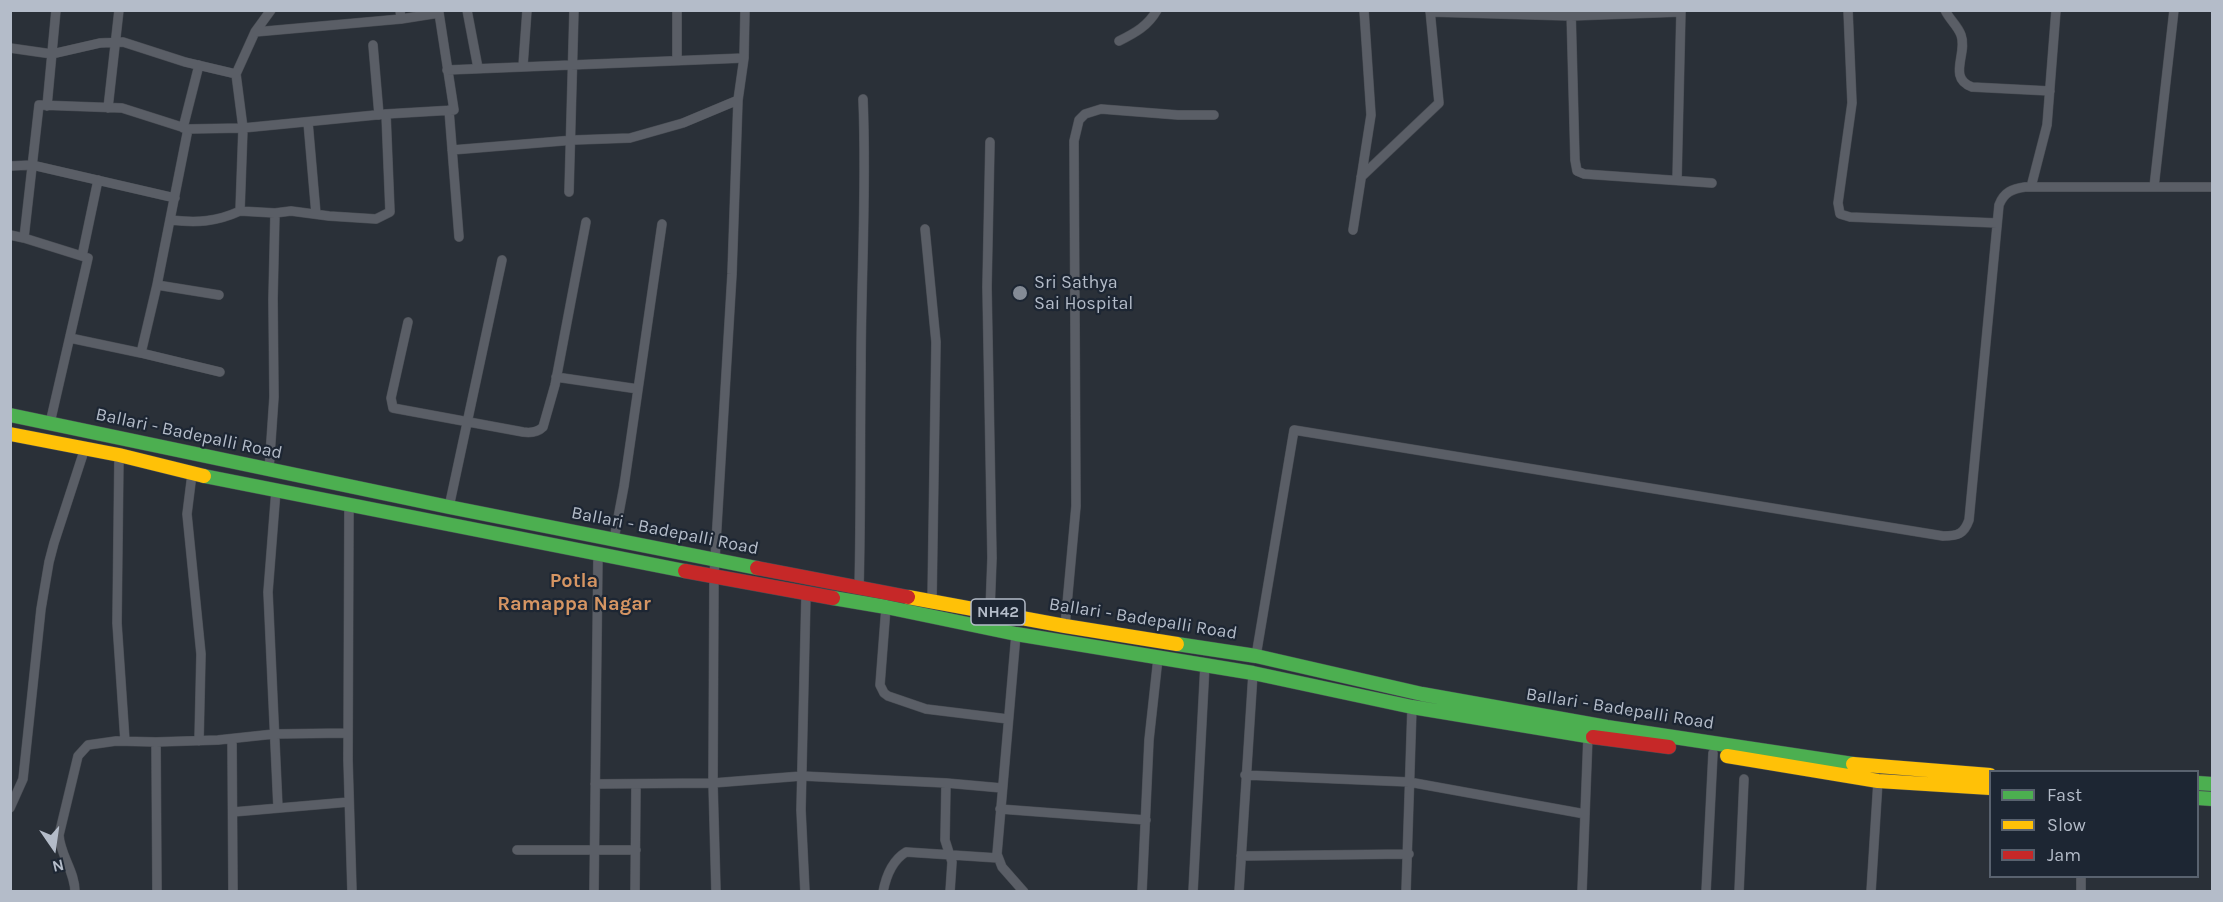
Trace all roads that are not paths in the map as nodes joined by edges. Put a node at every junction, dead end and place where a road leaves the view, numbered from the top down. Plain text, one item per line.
1 (56, 10) edge
2 (119, 10) edge
3 (271, 10) edge
4 (467, 10) edge
5 (527, 10) edge
6 (574, 10) edge
7 (676, 10) edge
8 (745, 10) edge
9 (1157, 10) edge
10 (1364, 10) edge
11 (1848, 10) edge
12 (1945, 10) edge
13 (2056, 10) edge
14 (2174, 10) edge
15 (1430, 11) edge
16 (1682, 11) edge
17 (1571, 13) edge
18 (401, 15) edge
19 (255, 32) junction
20 (1119, 41) dead end
21 (116, 42) junction
22 (373, 45) dead end
23 (10, 48) edge
24 (52, 54) junction
25 (744, 58) junction
26 (677, 60) junction
27 (573, 64) junction
28 (199, 65) junction
29 (523, 66) junction
30 (478, 68) junction
31 (447, 70) junction
32 (236, 74) junction
33 (2050, 91) junction
34 (864, 99) dead end
35 (738, 100) junction
36 (47, 106) junction
37 (108, 108) junction
38 (449, 110) junction
39 (383, 115) junction
40 (1214, 115) dead end
41 (308, 122) junction
42 (243, 128) junction
43 (186, 129) junction
44 (572, 140) junction
45 (990, 142) dead end
46 (452, 150) junction
47 (32, 165) junction
48 (10, 166) edge
49 (1361, 177) junction
50 (98, 180) junction
51 (1677, 180) junction
52 (1712, 183) dead end
53 (2031, 187) junction
54 (2154, 187) junction
55 (2212, 187) edge
56 (569, 192) dead end
57 (175, 198) junction
58 (240, 211) junction
59 (275, 213) junction
60 (316, 214) junction
61 (170, 220) junction
62 (586, 222) dead end
63 (1997, 223) junction
64 (662, 224) dead end
65 (925, 229) dead end
66 (1353, 230) dead end
67 (10, 235) edge
68 (459, 237) dead end
69 (24, 238) junction
70 (82, 256) junction
71 (502, 260) dead end
72 (157, 285) junction
73 (219, 295) dead end
74 (408, 322) dead end
75 (70, 338) junction
76 (141, 353) junction
77 (220, 372) dead end
78 (556, 376) junction
79 (638, 389) junction
80 (10, 414) edge
81 (466, 422) junction
82 (50, 423) junction
83 (10, 434) edge
84 (85, 448) junction
85 (119, 455) junction
86 (269, 470) junction
87 (192, 474) junction
88 (276, 490) junction
89 (350, 504) junction
90 (449, 507) junction
91 (614, 539) junction
92 (598, 555) junction
93 (715, 559) junction
94 (714, 576) junction
95 (858, 588) junction
96 (806, 594) junction
97 (933, 601) junction
98 (886, 607) junction
99 (990, 611) junction
100 (1065, 626) junction
101 (1016, 634) junction
102 (1256, 656) junction
103 (1158, 658) junction
104 (1205, 664) junction
105 (1253, 673) junction
106 (1412, 707) junction
107 (1008, 719) junction
108 (348, 733) junction
109 (274, 734) junction
110 (1588, 736) junction
111 (232, 739) junction
112 (125, 741) junction
113 (199, 741) junction
114 (156, 742) junction
115 (1713, 753) junction
116 (1245, 774) junction
117 (1989, 775) edge
118 (802, 776) junction
119 (1744, 779) dead end
120 (1878, 781) junction
121 (1409, 782) junction
122 (713, 783) junction
123 (946, 783) junction
124 (595, 784) junction
125 (636, 785) junction
126 (1002, 788) junction
127 (1989, 788) edge
128 (350, 802) junction
129 (10, 808) edge
130 (278, 808) junction
131 (1000, 809) junction
132 (232, 812) junction
133 (1585, 814) junction
134 (1146, 820) junction
135 (517, 850) dead end
136 (594, 850) junction
137 (636, 850) junction
138 (950, 854) junction
139 (1409, 854) junction
140 (1241, 856) junction
141 (998, 858) junction
142 (75, 891) edge
143 (157, 891) edge
144 (233, 891) edge
145 (352, 891) edge
146 (594, 891) edge
147 (635, 891) edge
148 (716, 891) edge
149 (805, 891) edge
150 (883, 891) edge
151 (950, 891) edge
152 (1024, 891) edge
153 (1142, 891) edge
154 (1192, 891) edge
155 (1239, 891) edge
156 (1406, 891) edge
157 (1582, 891) edge
158 (1706, 891) edge
159 (1739, 891) edge
160 (1871, 891) edge

1 - 24 street
2 - 21 street
3 - 19 street
4 - 30 street
5 - 29 street
6 - 27 street
7 - 26 street
8 - 25 street
9 - 20 street
10 - 49 street
11 - 63 street
12 - 33 street
13 - 33 street
14 - 54 street
15 - 17 street
15 - 49 street
16 - 17 street
16 - 51 street
17 - 51 street
18 - 19 street
18 - 31 street
19 - 32 street
21 - 24 street
21 - 28 street
21 - 37 street
22 - 39 street
23 - 24 street
24 - 36 street
25 - 26 street
25 - 35 street
26 - 27 street
27 - 29 street
27 - 44 street
28 - 32 street
28 - 43 street
29 - 30 street
30 - 31 street
31 - 38 street
32 - 42 street
33 - 53 street
34 - 95 street
35 - 44 street
35 - 93 street
36 - 37 street
36 - 47 street
37 - 43 street
38 - 39 street
38 - 46 street
39 - 41 street
39 - 60 street
40 - 100 street
41 - 42 street
41 - 60 street
42 - 43 street
42 - 58 street
43 - 57 street
44 - 46 street
44 - 56 street
45 - 99 street
46 - 68 street
47 - 48 street
47 - 50 street
47 - 69 street
49 - 66 street
50 - 57 street
50 - 70 street
51 - 52 street
53 - 54 street
53 - 63 street
54 - 55 street
57 - 61 street
58 - 59 street
58 - 61 street
59 - 60 street
59 - 86 street
61 - 72 street
62 - 78 street
63 - 102 street
64 - 79 street
65 - 97 street
67 - 69 street
69 - 70 street
70 - 75 street
71 - 81 street
72 - 73 street
72 - 76 street
74 - 81 street
75 - 76 street
75 - 82 street
76 - 77 street
78 - 79 street
78 - 81 street
79 - 91 street
80 - 82 highway, Ballari - Badepalli Road / NH42
81 - 90 street
82 - 86 highway, Ballari - Badepalli Road / NH42
83 - 84 highway, Ballari - Badepalli Road / NH42
84 - 85 highway, Ballari - Badepalli Road / NH42
84 - 129 street
85 - 87 highway, Ballari - Badepalli Road / NH42
85 - 112 street
86 - 90 highway, Ballari - Badepalli Road / NH42
87 - 88 highway, Ballari - Badepalli Road / NH42
87 - 113 street
88 - 89 highway, Ballari - Badepalli Road / NH42
88 - 109 street
89 - 92 highway, Ballari - Badepalli Road / NH42
89 - 108 street
90 - 91 highway, Ballari - Badepalli Road / NH42
91 - 93 highway, Ballari - Badepalli Road / NH42
92 - 94 highway, Ballari - Badepalli Road / NH42
92 - 124 street
93 - 94 street
93 - 95 highway, Ballari - Badepalli Road / NH42
94 - 96 highway, Ballari - Badepalli Road / NH42
94 - 122 street
95 - 97 highway, Ballari - Badepalli Road / NH42
96 - 98 highway, Ballari - Badepalli Road / NH42
96 - 118 street
97 - 99 highway, Ballari - Badepalli Road / NH42
98 - 101 highway, Ballari - Badepalli Road / NH42
98 - 107 street
99 - 100 highway, Ballari - Badepalli Road / NH42
100 - 102 highway, Ballari - Badepalli Road / NH42
101 - 103 highway, Ballari - Badepalli Road / NH42
101 - 107 street
102 - 117 highway, Ballari - Badepalli Road / NH42
103 - 104 highway, Ballari - Badepalli Road / NH42
103 - 134 street
104 - 105 highway, Ballari - Badepalli Road / NH42
104 - 154 street
105 - 106 highway, Ballari - Badepalli Road / NH42
105 - 116 street
106 - 110 highway, Ballari - Badepalli Road / NH42
106 - 121 street
107 - 126 street
108 - 109 street
108 - 128 street
109 - 111 street
109 - 130 street
110 - 115 highway, Ballari - Badepalli Road / NH42
110 - 133 street
111 - 113 street
111 - 132 street
112 - 114 street
112 - 142 street
113 - 114 street
114 - 143 street
115 - 120 highway, Ballari - Badepalli Road / NH42
115 - 158 street
116 - 121 street
116 - 140 street
118 - 122 street
118 - 123 street
118 - 149 street
119 - 159 street
120 - 127 highway, Ballari - Badepalli Road / NH42
120 - 160 street
121 - 133 street
121 - 139 street
122 - 125 street
122 - 148 street
123 - 126 street
123 - 138 street
124 - 125 street
124 - 136 street
125 - 137 street
126 - 131 street
128 - 130 street
128 - 145 street
130 - 132 street
131 - 134 street
131 - 141 street
132 - 144 street
133 - 157 street
134 - 153 street
135 - 136 street
136 - 137 street
136 - 146 street
137 - 147 street
138 - 141 street
138 - 150 street
138 - 151 street
139 - 140 street
139 - 156 street
140 - 155 street
141 - 152 street

